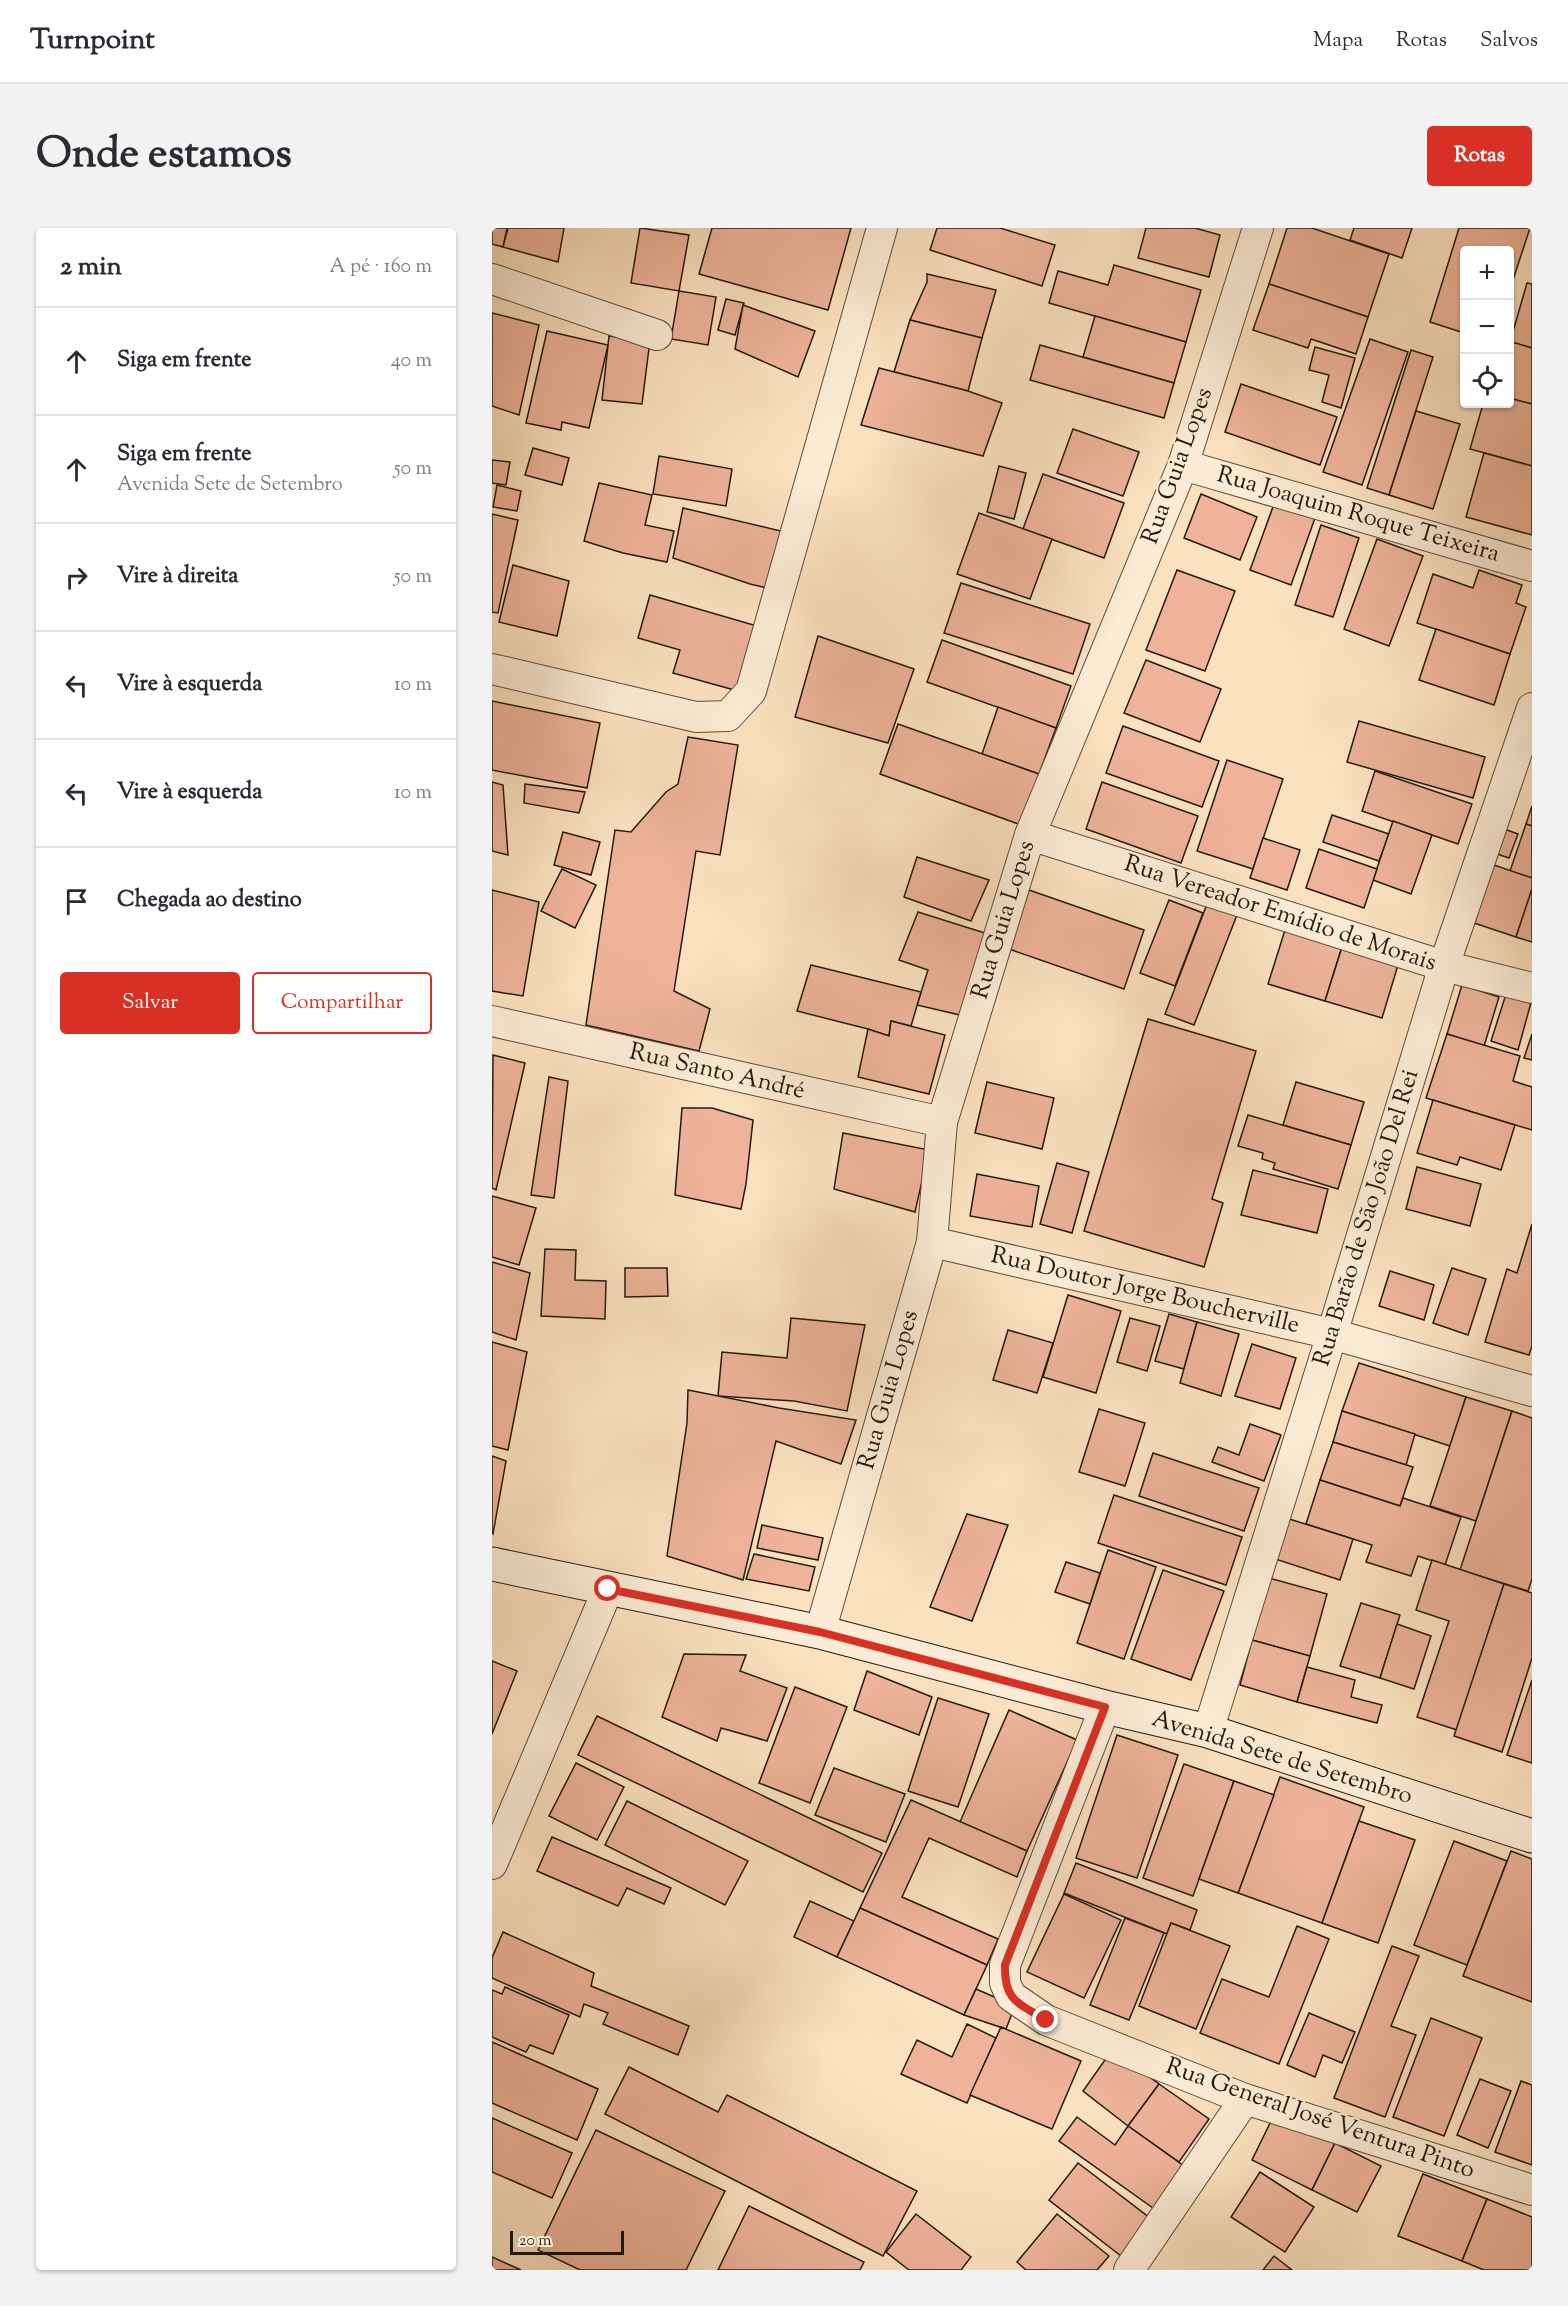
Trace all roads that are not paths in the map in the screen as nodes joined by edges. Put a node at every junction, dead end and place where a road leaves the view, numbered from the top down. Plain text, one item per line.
1 (882, 228) edge
2 (1258, 228) edge
3 (492, 279) edge
4 (657, 335) dead end
5 (1183, 465) junction
6 (1532, 566) edge
7 (492, 669) edge
8 (1532, 708) edge
9 (1030, 835) junction
10 (1444, 966) junction
11 (1532, 988) edge
12 (492, 1021) edge
13 (942, 1122) junction
14 (932, 1242) junction
15 (1332, 1334) junction
16 (1532, 1391) edge
17 (492, 1564) edge
18 (608, 1589) junction
19 (820, 1632) junction
20 (1105, 1707) junction
21 (1208, 1731) junction
22 (1532, 1836) edge
23 (492, 1864) edge
24 (1245, 2099) junction
25 (1532, 2190) edge
26 (1129, 2270) edge

1 - 7 street
2 - 5 street, Rua Guia Lopes
3 - 4 street
5 - 6 street, Rua Joaquim Roque Teixeira
5 - 9 street, Rua Guia Lopes
8 - 10 street, Rua Barão de São João Del Rei
9 - 10 street, Rua Vereador Emídio de Morais
9 - 13 street, Rua Guia Lopes
10 - 11 street, Rua Vereador Emídio de Morais
10 - 15 street, Rua Barão de São João Del Rei
12 - 13 street, Rua Santo André
13 - 14 street, Rua Guia Lopes
14 - 15 street, Rua Doutor Jorge Boucherville
14 - 19 street, Rua Guia Lopes
15 - 16 street, Rua Doutor Jorge Boucherville
15 - 21 street, Rua Barão de São João Del Rei
17 - 18 main road, Avenida Sete de Setembro
18 - 19 main road, Avenida Sete de Setembro
18 - 23 street
19 - 20 main road, Avenida Sete de Setembro
20 - 21 main road, Avenida Sete de Setembro
20 - 24 street, Rua General José Ventura Pinto
21 - 22 main road, Avenida Sete de Setembro
24 - 25 street, Rua General José Ventura Pinto
24 - 26 street

